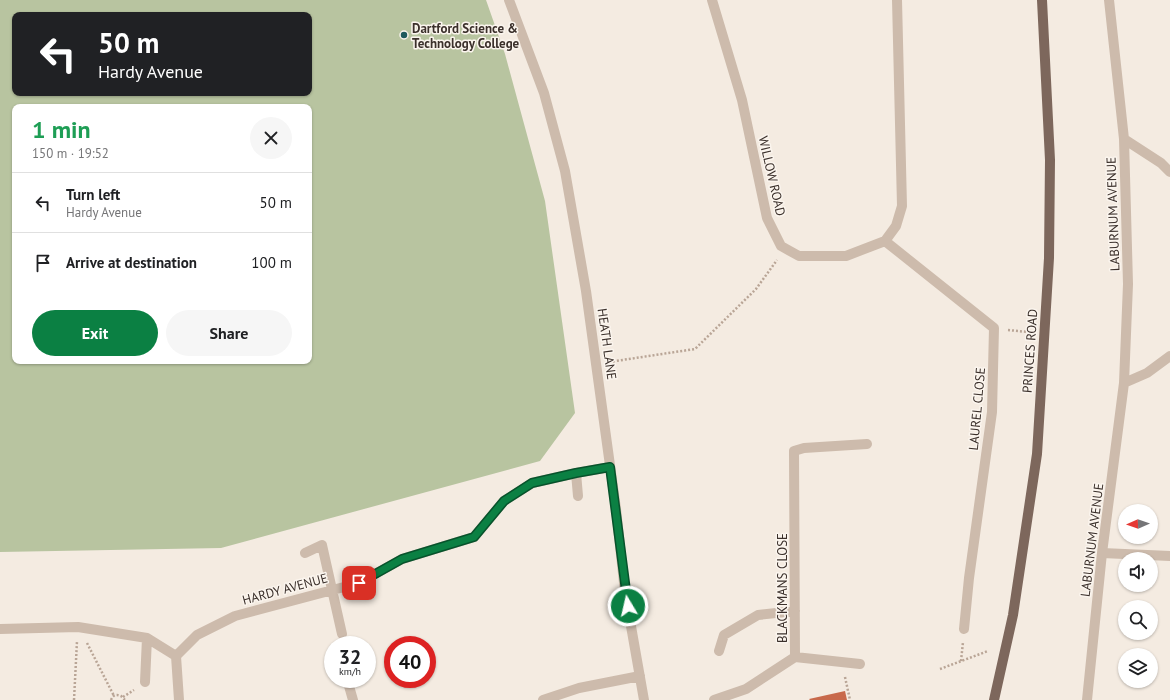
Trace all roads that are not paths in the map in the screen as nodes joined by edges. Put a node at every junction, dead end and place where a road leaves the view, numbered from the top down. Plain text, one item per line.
1 (509, 0) edge
2 (712, 0) edge
3 (897, 0) edge
4 (1042, 0) edge
5 (1109, 0) edge
6 (1124, 139) junction
7 (1170, 172) edge
8 (885, 241) junction
9 (1170, 356) edge
10 (1124, 383) junction
11 (867, 444) dead end
12 (610, 467) junction
13 (576, 473) junction
14 (578, 496) dead end
15 (305, 553) dead end
16 (1102, 553) junction
17 (1170, 556) edge
18 (332, 590) junction
19 (795, 611) junction
20 (0, 629) edge
21 (964, 629) road end
22 (342, 634) dead end
23 (147, 638) junction
24 (719, 650) dead end
25 (176, 656) junction
26 (795, 657) junction
27 (860, 664) dead end
28 (640, 676) junction
29 (146, 682) dead end
30 (350, 688) edge
31 (179, 700) edge
32 (353, 700) edge
33 (543, 700) edge
34 (644, 700) edge
35 (714, 700) edge
36 (994, 700) edge
37 (1087, 700) edge

1 - 12 street, HEATH LANE
2 - 8 street, WILLOW ROAD
3 - 8 street
4 - 36 main road, PRINCES ROAD
5 - 6 street, LABURNUM AVENUE
6 - 7 street, LABURNUM AVENUE
6 - 10 street, LABURNUM AVENUE
8 - 21 street, LAUREL CLOSE
9 - 10 street
10 - 16 street, LABURNUM AVENUE
11 - 19 street, BLACKMANS CLOSE
12 - 13 street, HARDY AVENUE
12 - 28 street, HEATH LANE
13 - 14 street
13 - 18 street, HARDY AVENUE
15 - 18 street
16 - 17 street
16 - 37 street, LABURNUM AVENUE
18 - 22 street
18 - 25 street, HARDY AVENUE
19 - 24 street
19 - 26 street, BLACKMANS CLOSE
20 - 23 street
23 - 25 street
23 - 29 street
25 - 31 street
26 - 27 street
26 - 35 street, BLACKMANS CLOSE
28 - 33 street
28 - 34 street, HEATH LANE
30 - 32 street

